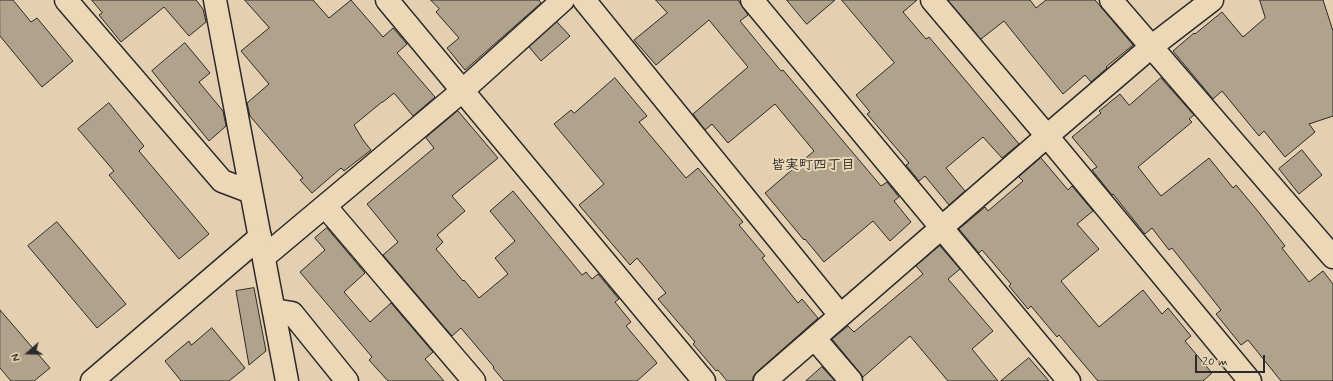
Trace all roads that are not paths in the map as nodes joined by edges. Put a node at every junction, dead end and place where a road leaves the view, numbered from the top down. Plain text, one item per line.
1 (66, 0) edge
2 (215, 0) edge
3 (387, 0) edge
4 (563, 0) edge
5 (584, 0) edge
6 (752, 0) edge
7 (932, 0) edge
8 (1111, 0) edge
9 (1212, 0) edge
10 (1151, 47) junction
11 (462, 91) junction
12 (1047, 136) junction
13 (251, 192) junction
14 (325, 206) junction
15 (941, 228) junction
16 (262, 247) junction
17 (1333, 257) edge
18 (274, 310) junction
19 (840, 315) junction
20 (815, 339) junction
21 (92, 381) edge
22 (287, 381) edge
23 (347, 381) edge
24 (474, 381) edge
25 (704, 381) edge
26 (765, 381) edge
27 (851, 381) edge
28 (1070, 381) edge
29 (1250, 381) edge

1 - 13 street
2 - 13 street
3 - 11 street
4 - 11 street
5 - 19 street
6 - 15 street
7 - 12 street
8 - 10 street
9 - 10 street
10 - 12 street
10 - 17 street
11 - 14 street
11 - 25 street
12 - 15 street
12 - 29 street
13 - 16 street
14 - 16 street
14 - 24 street
15 - 19 street
15 - 28 street
16 - 18 street
16 - 21 street
18 - 22 street
18 - 23 street
19 - 20 street
20 - 26 street
20 - 27 street

